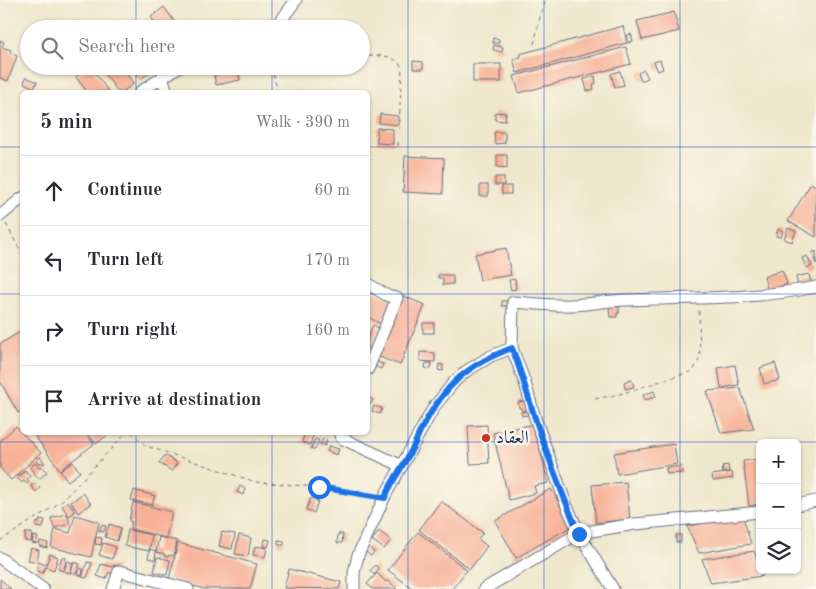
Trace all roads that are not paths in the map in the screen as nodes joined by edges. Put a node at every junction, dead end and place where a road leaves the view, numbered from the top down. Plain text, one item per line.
1 (296, 0) edge
2 (282, 20) edge
3 (165, 75) edge
4 (162, 77) junction
5 (143, 90) edge
6 (167, 90) edge
7 (20, 200) edge
8 (1, 216) edge
9 (370, 285) edge
10 (816, 287) edge
11 (512, 348) junction
12 (370, 364) edge
13 (340, 435) edge
14 (402, 466) junction
15 (816, 501) edge
16 (801, 503) edge
17 (756, 512) edge
18 (579, 534) junction
19 (0, 558) edge
20 (43, 589) edge
21 (113, 589) edge
22 (188, 589) edge
23 (354, 589) edge
24 (484, 589) edge
25 (613, 589) edge

1 - 2 street
3 - 4 street
4 - 5 street
4 - 6 street
7 - 8 street
9 - 12 street
10 - 11 street
11 - 14 street
11 - 18 street
13 - 14 street
14 - 23 street
15 - 16 street
17 - 18 street
18 - 24 street
18 - 25 street
19 - 20 street
21 - 22 street

